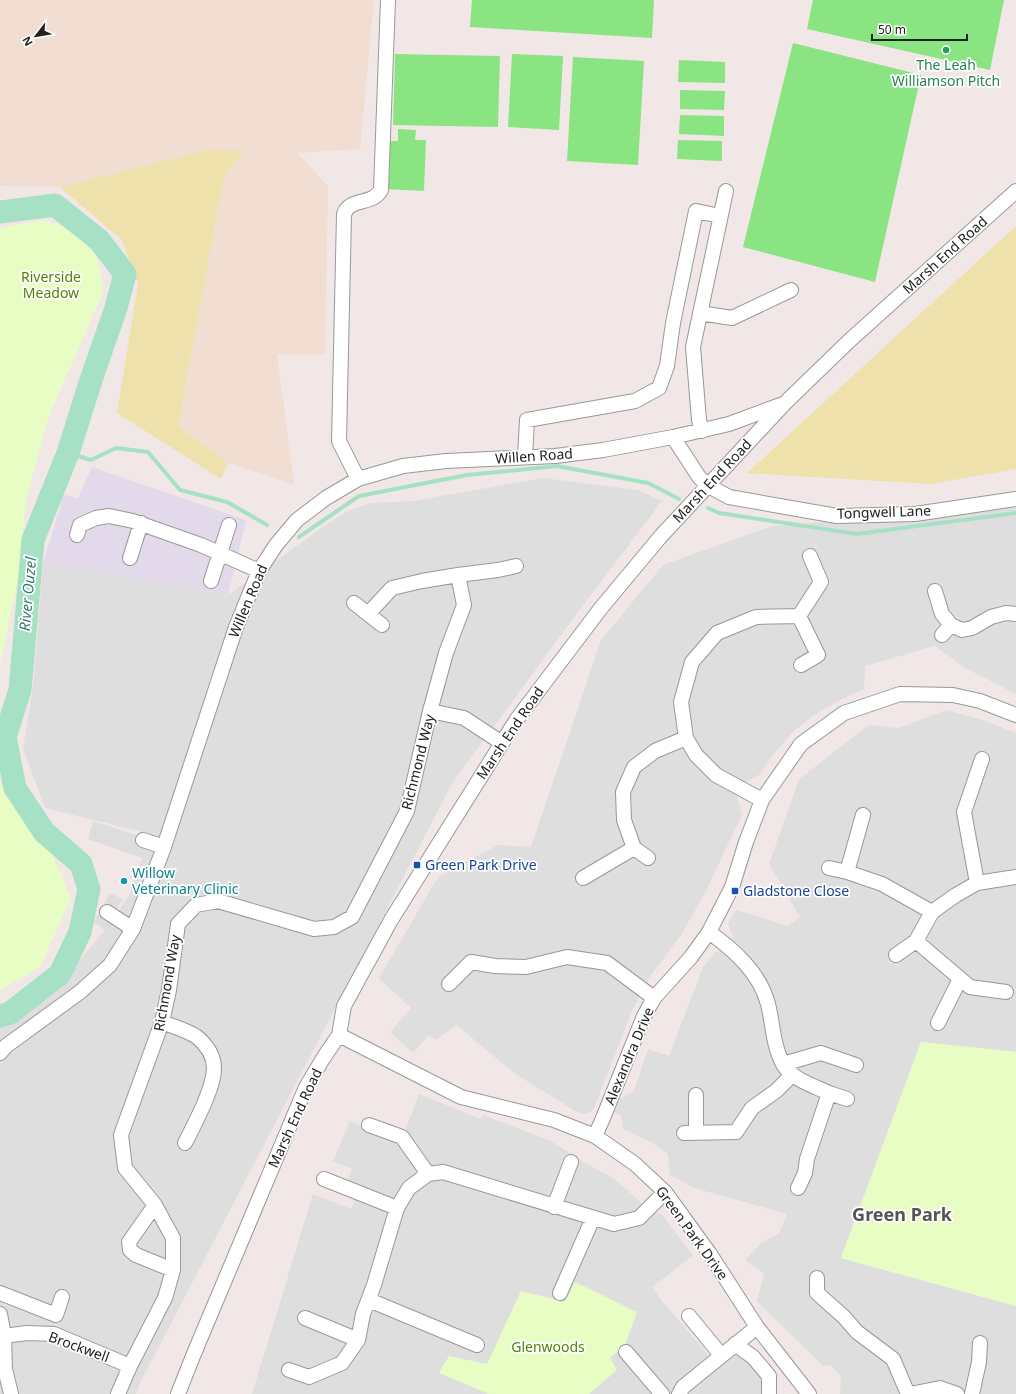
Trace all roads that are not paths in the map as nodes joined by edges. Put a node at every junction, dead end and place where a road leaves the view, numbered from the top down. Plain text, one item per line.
1 (388, 0) edge
2 (726, 191) dead end
3 (1016, 191) edge
4 (720, 216) junction
5 (791, 290) dead end
6 (700, 313) junction
7 (786, 403) junction
8 (702, 431) junction
9 (673, 437) junction
10 (525, 457) junction
11 (358, 479) junction
12 (707, 485) junction
13 (1016, 499) edge
14 (141, 524) junction
15 (229, 525) dead end
16 (77, 535) dead end
17 (220, 554) junction
18 (810, 556) dead end
19 (130, 558) dead end
20 (516, 566) dead end
21 (258, 571) junction
22 (458, 575) junction
23 (211, 581) dead end
24 (935, 591) dead end
25 (354, 603) dead end
26 (368, 614) junction
27 (1016, 614) edge
28 (799, 616) junction
29 (382, 625) dead end
30 (801, 665) dead end
31 (430, 711) junction
32 (1016, 715) edge
33 (686, 738) junction
34 (502, 743) junction
35 (982, 759) dead end
36 (762, 800) junction
37 (863, 815) dead end
38 (143, 840) dead end
39 (164, 847) junction
40 (634, 848) junction
41 (648, 858) dead end
42 (829, 868) dead end
43 (847, 872) junction
44 (1016, 876) edge
45 (583, 878) dead end
46 (977, 883) junction
47 (107, 912) dead end
48 (932, 912) junction
49 (133, 929) junction
50 (709, 932) junction
51 (916, 941) junction
52 (896, 955) dead end
53 (960, 979) junction
54 (449, 984) dead end
55 (1006, 992) dead end
56 (654, 998) junction
57 (162, 1022) junction
58 (938, 1023) dead end
59 (339, 1035) junction
60 (0, 1053) edge
61 (856, 1064) dead end
62 (788, 1070) junction
63 (829, 1093) junction
64 (696, 1095) dead end
65 (846, 1099) dead end
66 (369, 1125) dead end
67 (595, 1136) junction
68 (185, 1143) dead end
69 (571, 1162) dead end
70 (428, 1174) junction
71 (324, 1179) dead end
72 (798, 1188) dead end
73 (665, 1192) junction
74 (155, 1205) junction
75 (554, 1207) junction
76 (397, 1208) junction
77 (593, 1218) junction
78 (173, 1270) junction
79 (817, 1278) dead end
80 (0, 1293) edge
81 (560, 1293) dead end
82 (62, 1297) dead end
83 (369, 1300) junction
84 (0, 1314) edge
85 (689, 1316) dead end
86 (305, 1318) dead end
87 (757, 1327) junction
88 (4, 1336) junction
89 (358, 1340) junction
90 (980, 1343) dead end
91 (735, 1344) junction
92 (477, 1345) dead end
93 (626, 1352) dead end
94 (721, 1355) junction
95 (130, 1366) junction
96 (289, 1370) dead end
97 (10, 1394) edge
98 (118, 1394) edge
99 (178, 1394) edge
100 (662, 1394) edge
101 (679, 1394) edge
102 (769, 1394) edge
103 (809, 1394) edge
104 (909, 1394) edge
105 (957, 1394) edge
106 (972, 1394) edge

1 - 11 street
2 - 4 street
3 - 7 street, Marsh End Road
4 - 6 street
4 - 10 street
5 - 6 street
6 - 8 street
7 - 8 street, Willen Road
7 - 12 street, Marsh End Road
8 - 9 street, Willen Road
9 - 10 street, Willen Road
9 - 12 street
10 - 11 street, Willen Road
11 - 21 street, Willen Road
12 - 13 street, Tongwell Lane
12 - 34 street, Marsh End Road
14 - 16 street
14 - 17 street
14 - 19 street
15 - 17 street
17 - 21 street
17 - 23 street
18 - 28 street
20 - 22 street
21 - 39 street, Willen Road
22 - 26 street
22 - 31 street, Richmond Way
24 - 27 street
25 - 26 street
26 - 29 street
28 - 30 street
28 - 33 street
31 - 34 street
31 - 57 street, Richmond Way
32 - 36 street, Alexandra Drive
33 - 36 street
33 - 40 street
34 - 59 street, Marsh End Road
35 - 46 street
36 - 50 street, Alexandra Drive
37 - 43 street
38 - 39 street
39 - 49 street, Willen Road
40 - 41 street
40 - 45 street
42 - 43 street
43 - 48 street
44 - 46 street
46 - 48 street
47 - 49 street
48 - 51 street
49 - 60 street, Willen Road
50 - 56 street, Alexandra Drive
50 - 62 street
51 - 52 street
51 - 53 street
53 - 55 street
53 - 58 street
54 - 56 street
56 - 67 street, Alexandra Drive
57 - 68 street
57 - 74 street, Richmond Way
59 - 67 street, Green Park Drive
59 - 99 street, Marsh End Road
61 - 62 street
62 - 63 street
62 - 64 street
63 - 65 street
63 - 72 street
66 - 70 street
67 - 73 street, Green Park Drive
69 - 75 street
70 - 75 street
70 - 76 street
71 - 76 street
73 - 77 street
73 - 87 street, Green Park Drive
74 - 78 street, Richmond Way
74 - 78 street
75 - 77 street
76 - 83 street
77 - 81 street
78 - 95 street, Richmond Way
79 - 104 street
80 - 82 street
83 - 89 street
83 - 92 street
84 - 88 street
85 - 94 street
86 - 89 street
87 - 91 street
87 - 103 street, Green Park Drive
88 - 95 street, Brockwell
88 - 97 street
89 - 96 street
90 - 106 street
91 - 94 street
91 - 102 street
93 - 100 street
94 - 101 street
95 - 98 street, Richmond Way
104 - 105 street

